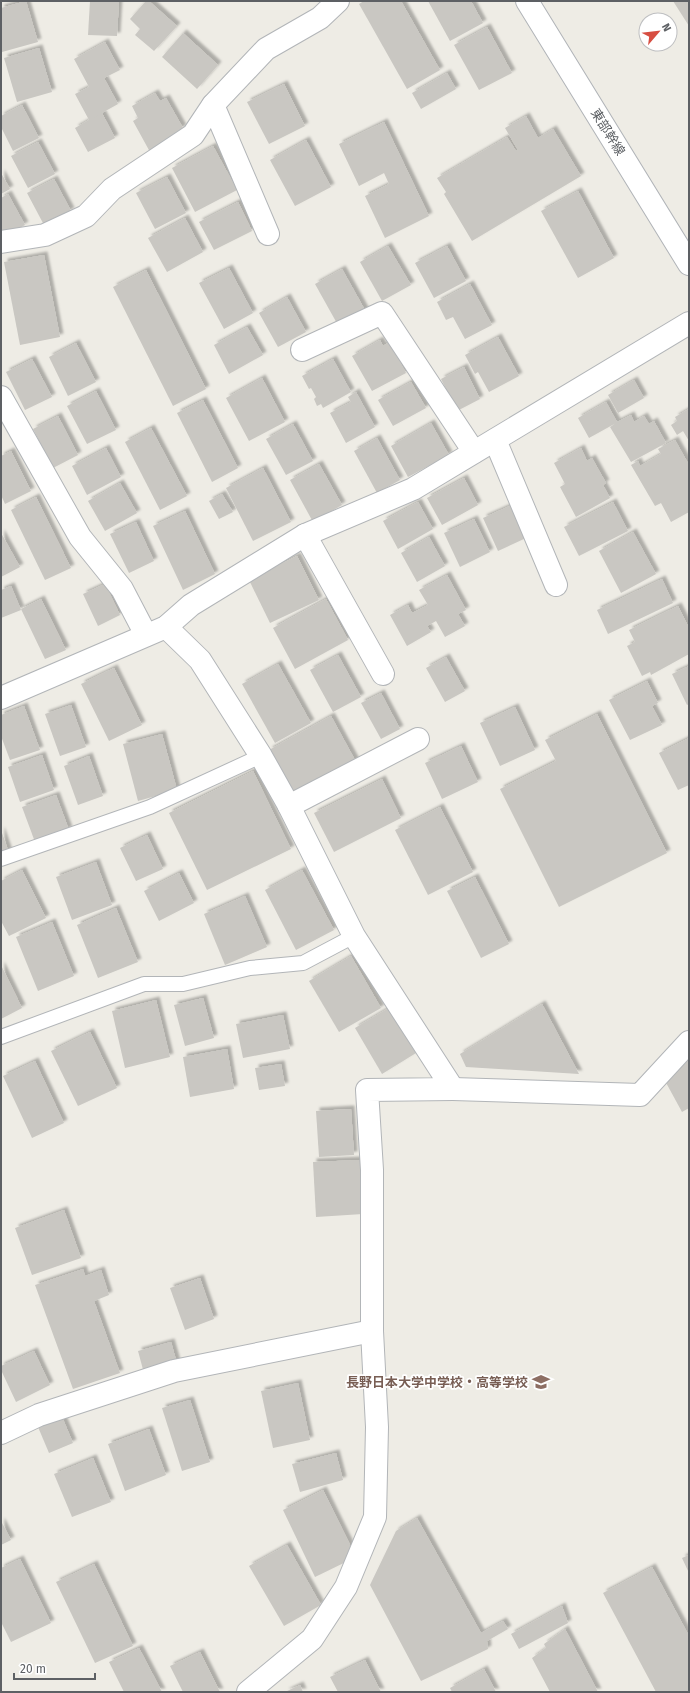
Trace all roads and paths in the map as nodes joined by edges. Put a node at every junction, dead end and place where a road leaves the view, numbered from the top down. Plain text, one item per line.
1 (338, 1) edge
2 (527, 1) edge
3 (213, 105) junction
4 (268, 234) dead end
5 (1, 242) edge
6 (689, 264) edge
7 (689, 323) edge
8 (302, 350) dead end
9 (1, 396) edge
10 (494, 440) junction
11 (474, 452) junction
12 (305, 535) junction
13 (556, 585) dead end
14 (156, 631) junction
15 (383, 674) dead end
16 (1, 698) edge
17 (418, 739) dead end
18 (261, 756) junction
19 (289, 806) junction
20 (1, 859) edge
21 (354, 936) junction
22 (1, 1037) edge
23 (689, 1042) edge
24 (453, 1089) junction
25 (372, 1331) junction
26 (1, 1433) edge
27 (248, 1692) edge

1 - 3 street
2 - 6 street, 東部幹線
3 - 4 street
3 - 5 street
7 - 10 street
8 - 11 street
9 - 14 street
10 - 11 street
10 - 13 street
11 - 12 street
12 - 14 street
12 - 15 street
14 - 16 street
14 - 18 street
17 - 19 street
18 - 19 street
18 - 20 lane
19 - 21 street
21 - 22 lane
21 - 24 street
23 - 24 street
24 - 25 street
25 - 26 street
25 - 27 street

